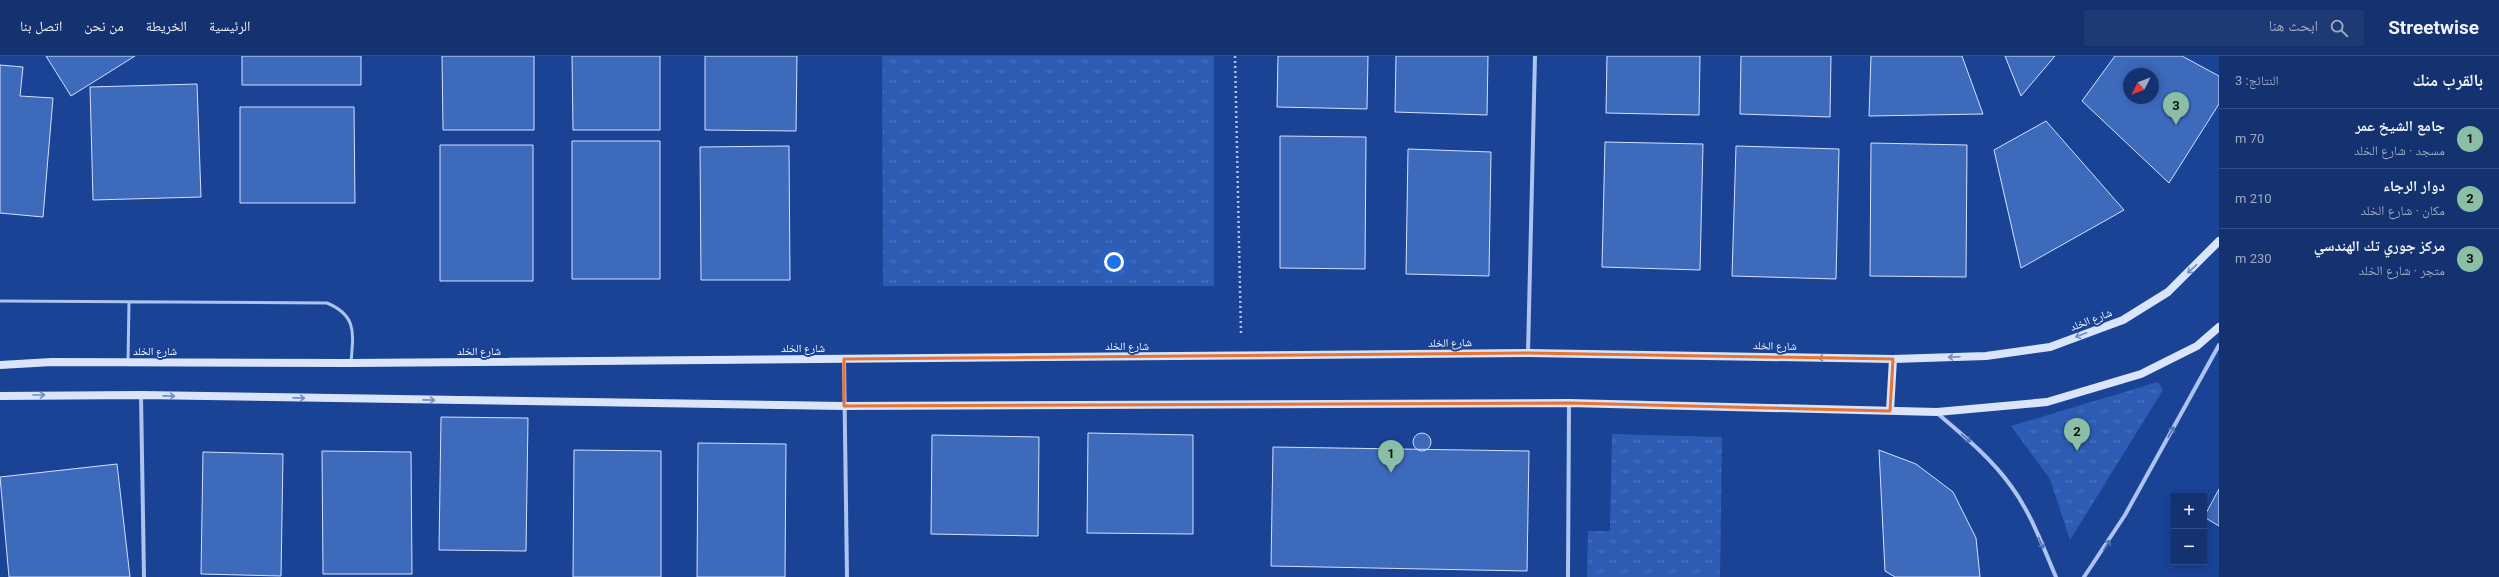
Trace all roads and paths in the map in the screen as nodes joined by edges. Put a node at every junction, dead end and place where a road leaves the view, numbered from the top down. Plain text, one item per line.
1 (1235, 56) edge
2 (1535, 56) edge
3 (2219, 242) edge
4 (0, 301) edge
5 (129, 302) junction
6 (2219, 327) edge
7 (2219, 345) edge
8 (1528, 353) junction
9 (1242, 356) junction
10 (844, 359) junction
11 (1893, 359) junction
12 (128, 362) junction
13 (351, 363) junction
14 (0, 364) edge
15 (141, 395) junction
16 (0, 396) edge
17 (1570, 404) junction
18 (844, 406) junction
19 (1890, 411) junction
20 (1937, 412) junction
21 (144, 577) edge
22 (847, 577) edge
23 (1568, 577) edge
24 (2056, 577) edge
25 (2084, 577) edge

1 - 9 path
2 - 8 street
3 -> 11 street, شارع الخلد
4 - 5 lane
5 - 12 lane
5 - 13 lane
6 - 20 street
25 -> 7 street
8 - 9 street, شارع الخلد
11 -> 8 street, شارع الخلد
9 - 10 street, شارع الخلد
10 - 13 street, شارع الخلد
10 - 18 street
11 - 19 street
12 - 13 street, شارع الخلد
12 - 14 street, شارع الخلد
16 -> 15 street
15 -> 18 street
15 - 21 street
17 - 18 street
17 - 19 street
17 - 23 street
18 - 22 street
19 - 20 street
20 -> 24 street

